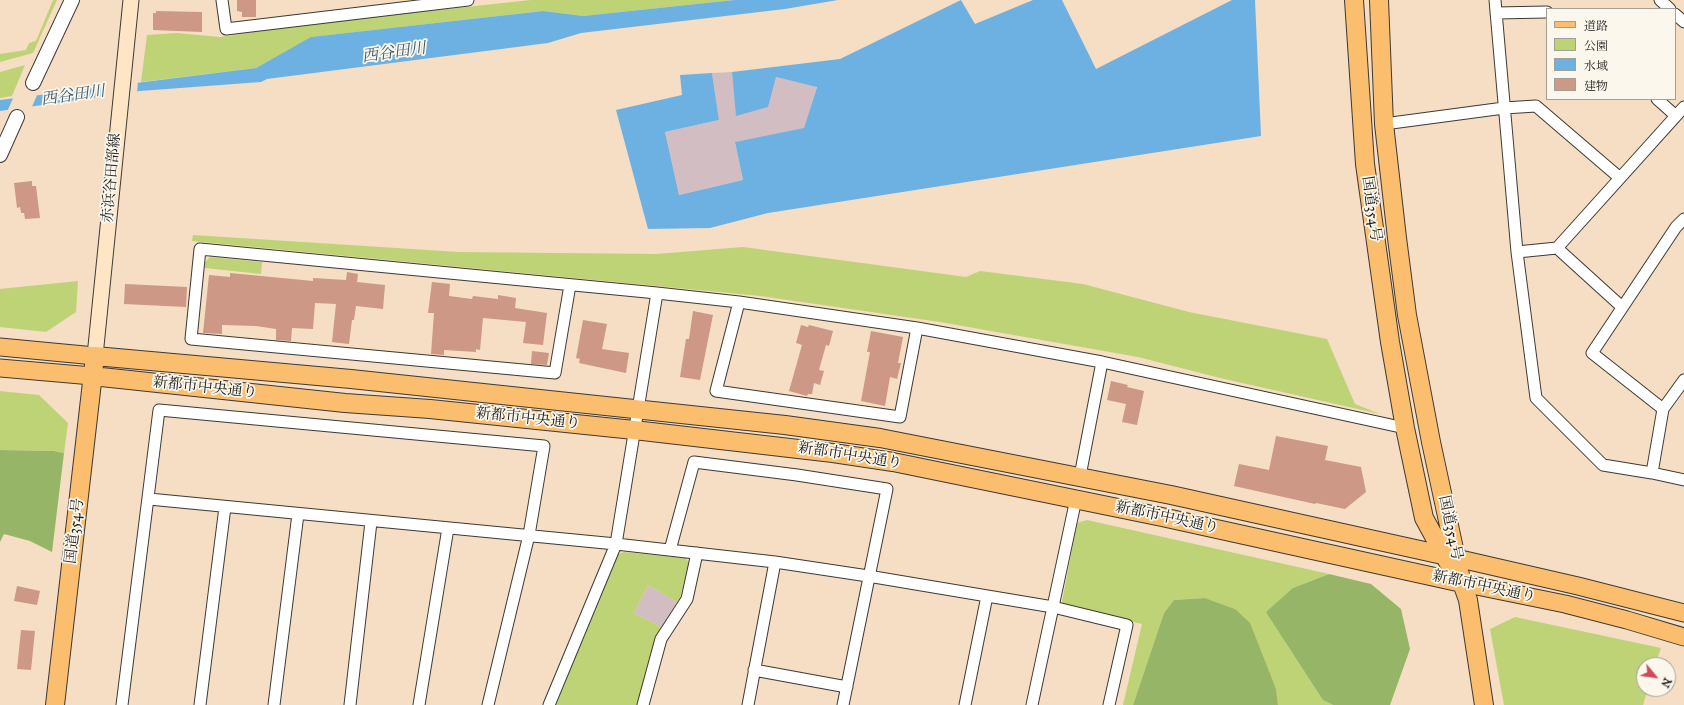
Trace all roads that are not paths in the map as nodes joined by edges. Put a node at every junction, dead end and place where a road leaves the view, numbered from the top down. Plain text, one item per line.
1 (72, 0) edge
2 (131, 0) edge
3 (222, 0) edge
4 (468, 0) edge
5 (1354, 0) edge
6 (1379, 0) edge
7 (1495, 0) edge
8 (1660, 0) edge
9 (1669, 8) edge
10 (1546, 12) edge
11 (1496, 13) junction
12 (1676, 15) edge
13 (1684, 22) edge
14 (33, 83) dead end
15 (1658, 100) edge
16 (1684, 107) edge
17 (1504, 108) junction
18 (1676, 116) junction
19 (17, 117) dead end
20 (1384, 124) junction
21 (0, 155) edge
22 (1620, 178) junction
23 (1684, 219) edge
24 (1557, 248) junction
25 (1517, 252) junction
26 (570, 285) junction
27 (658, 293) junction
28 (739, 302) junction
29 (1622, 307) junction
30 (917, 328) junction
31 (0, 347) edge
32 (95, 356) junction
33 (1102, 362) junction
34 (0, 368) edge
35 (92, 376) junction
36 (1684, 380) edge
37 (638, 409) junction
38 (1663, 409) junction
39 (1405, 428) junction
40 (634, 430) junction
41 (1652, 473) junction
42 (1080, 476) junction
43 (1684, 480) edge
44 (149, 499) junction
45 (1076, 499) junction
46 (225, 507) junction
47 (298, 514) junction
48 (371, 522) junction
49 (448, 528) junction
50 (529, 535) junction
51 (616, 544) junction
52 (670, 550) junction
53 (697, 553) junction
54 (1450, 556) junction
55 (775, 562) junction
56 (868, 576) junction
57 (1462, 583) junction
58 (987, 596) junction
59 (1053, 607) junction
60 (1684, 613) edge
61 (1684, 637) edge
62 (754, 670) junction
63 (847, 687) junction
64 (54, 705) edge
65 (122, 705) edge
66 (200, 705) edge
67 (274, 705) edge
68 (350, 705) edge
69 (419, 705) edge
70 (488, 705) edge
71 (549, 705) edge
72 (643, 705) edge
73 (748, 705) edge
74 (843, 705) edge
75 (965, 705) edge
76 (1032, 705) edge
77 (1109, 705) edge
78 (1484, 705) edge

1 - 14 street
2 - 32 main road, 赤浜谷田部線
3 - 4 street
5 - 39 highway, 国道354号
6 - 20 highway, 国道354号
7 - 11 street
8 - 9 street
10 - 11 street
11 - 17 street
12 - 13 street
15 - 18 street
16 - 18 street
17 - 20 street
17 - 22 street
17 - 25 street
18 - 22 street
19 - 21 street
20 - 54 highway, 国道354号
22 - 24 street
23 - 29 street
24 - 25 street
24 - 29 street
25 - 41 street
26 - 26 street
26 - 27 street
27 - 28 street
27 - 37 street
28 - 30 street
28 - 30 street
29 - 38 street
30 - 33 street
31 - 32 main road, 新都市中央通り
32 - 35 highway, 国道354号
32 - 37 highway, 新都市中央通り
33 - 39 street
33 - 42 street
34 - 35 main road, 新都市中央通り
35 - 40 highway, 新都市中央通り
35 - 64 highway, 国道354号
36 - 38 street
37 - 40 street
37 - 42 highway, 新都市中央通り
38 - 41 street
39 - 54 highway, 国道354号
40 - 45 highway, 新都市中央通り
40 - 51 street
41 - 43 street
42 - 54 highway, 新都市中央通り
44 - 46 street
44 - 50 street
44 - 65 street
45 - 57 highway, 新都市中央通り
45 - 59 street
46 - 47 street
46 - 66 street
47 - 48 street
47 - 67 street
48 - 49 street
48 - 68 street
49 - 50 street
49 - 69 street
50 - 51 street
50 - 70 street
51 - 52 street
51 - 71 street
52 - 53 street
52 - 56 street
53 - 55 street
53 - 72 street
54 - 57 highway, 国道354号
54 - 60 main road, 新都市中央通り
55 - 56 street
55 - 62 street
56 - 58 street
56 - 63 street
57 - 61 main road, 新都市中央通り
57 - 78 highway, 国道354号
58 - 59 street
58 - 75 street
59 - 76 street
59 - 77 street
62 - 63 street
62 - 73 street
63 - 74 street

